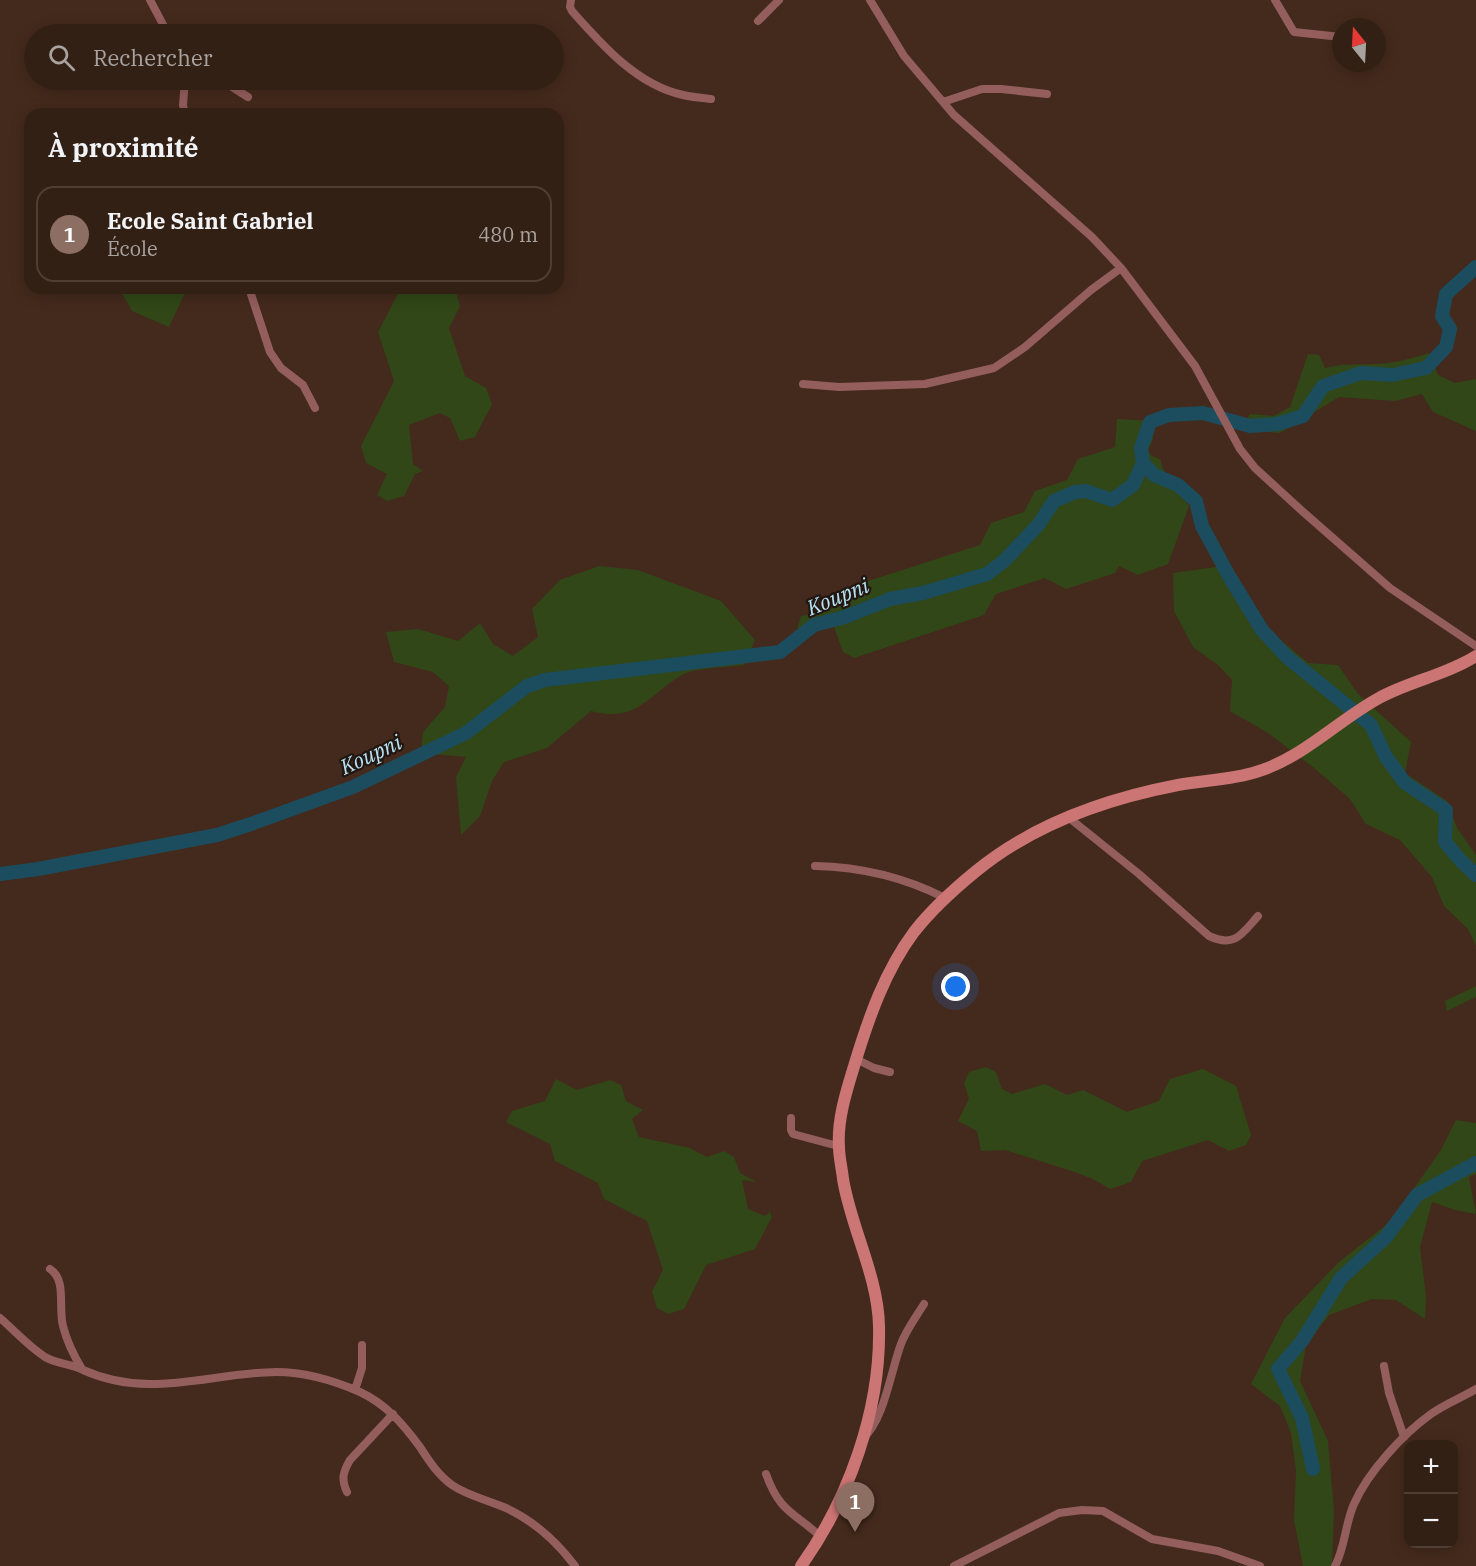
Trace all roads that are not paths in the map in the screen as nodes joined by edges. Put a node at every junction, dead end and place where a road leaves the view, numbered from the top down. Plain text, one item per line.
1 (150, 0) edge
2 (572, 0) edge
3 (779, 0) edge
4 (870, 0) edge
5 (1275, 0) edge
6 (758, 21) dead end
7 (163, 24) edge
8 (1332, 36) edge
9 (184, 90) edge
10 (237, 90) edge
11 (1047, 94) dead end
12 (248, 97) dead end
13 (711, 99) dead end
14 (943, 102) junction
15 (184, 108) edge
16 (1121, 268) junction
17 (251, 294) edge
18 (803, 384) dead end
19 (315, 408) dead end
20 (1476, 646) edge
21 (1476, 656) edge
22 (1068, 817) junction
23 (815, 866) dead end
24 (945, 898) junction
25 (1258, 916) dead end
26 (856, 1059) junction
27 (890, 1072) dead end
28 (791, 1118) dead end
29 (838, 1146) junction
30 (50, 1269) dead end
31 (924, 1304) dead end
32 (0, 1318) edge
33 (362, 1345) dead end
34 (1384, 1366) dead end
35 (82, 1369) junction
36 (1476, 1389) edge
37 (355, 1390) junction
38 (393, 1414) junction
39 (1404, 1437) junction
40 (863, 1438) junction
41 (766, 1474) dead end
42 (347, 1491) dead end
43 (821, 1537) junction
44 (575, 1566) edge
45 (801, 1566) edge
46 (954, 1566) edge
47 (1260, 1566) edge
48 (1335, 1566) edge

1 - 7 street
2 - 13 street
3 - 6 street
4 - 14 street
5 - 8 street
9 - 15 street
10 - 12 street
11 - 14 street
14 - 16 street
16 - 18 street
16 - 20 street
17 - 19 street
21 - 22 main road
22 - 24 main road
22 - 25 street
23 - 24 street
24 - 26 main road
26 - 27 street
26 - 29 main road
28 - 29 street
29 - 40 main road
30 - 35 street
31 - 40 street
32 - 35 street
33 - 37 street
34 - 39 street
35 - 37 street
36 - 39 street
37 - 38 street
38 - 42 street
38 - 44 street
39 - 48 street
40 - 43 main road
41 - 43 street
43 - 45 main road
46 - 47 street

